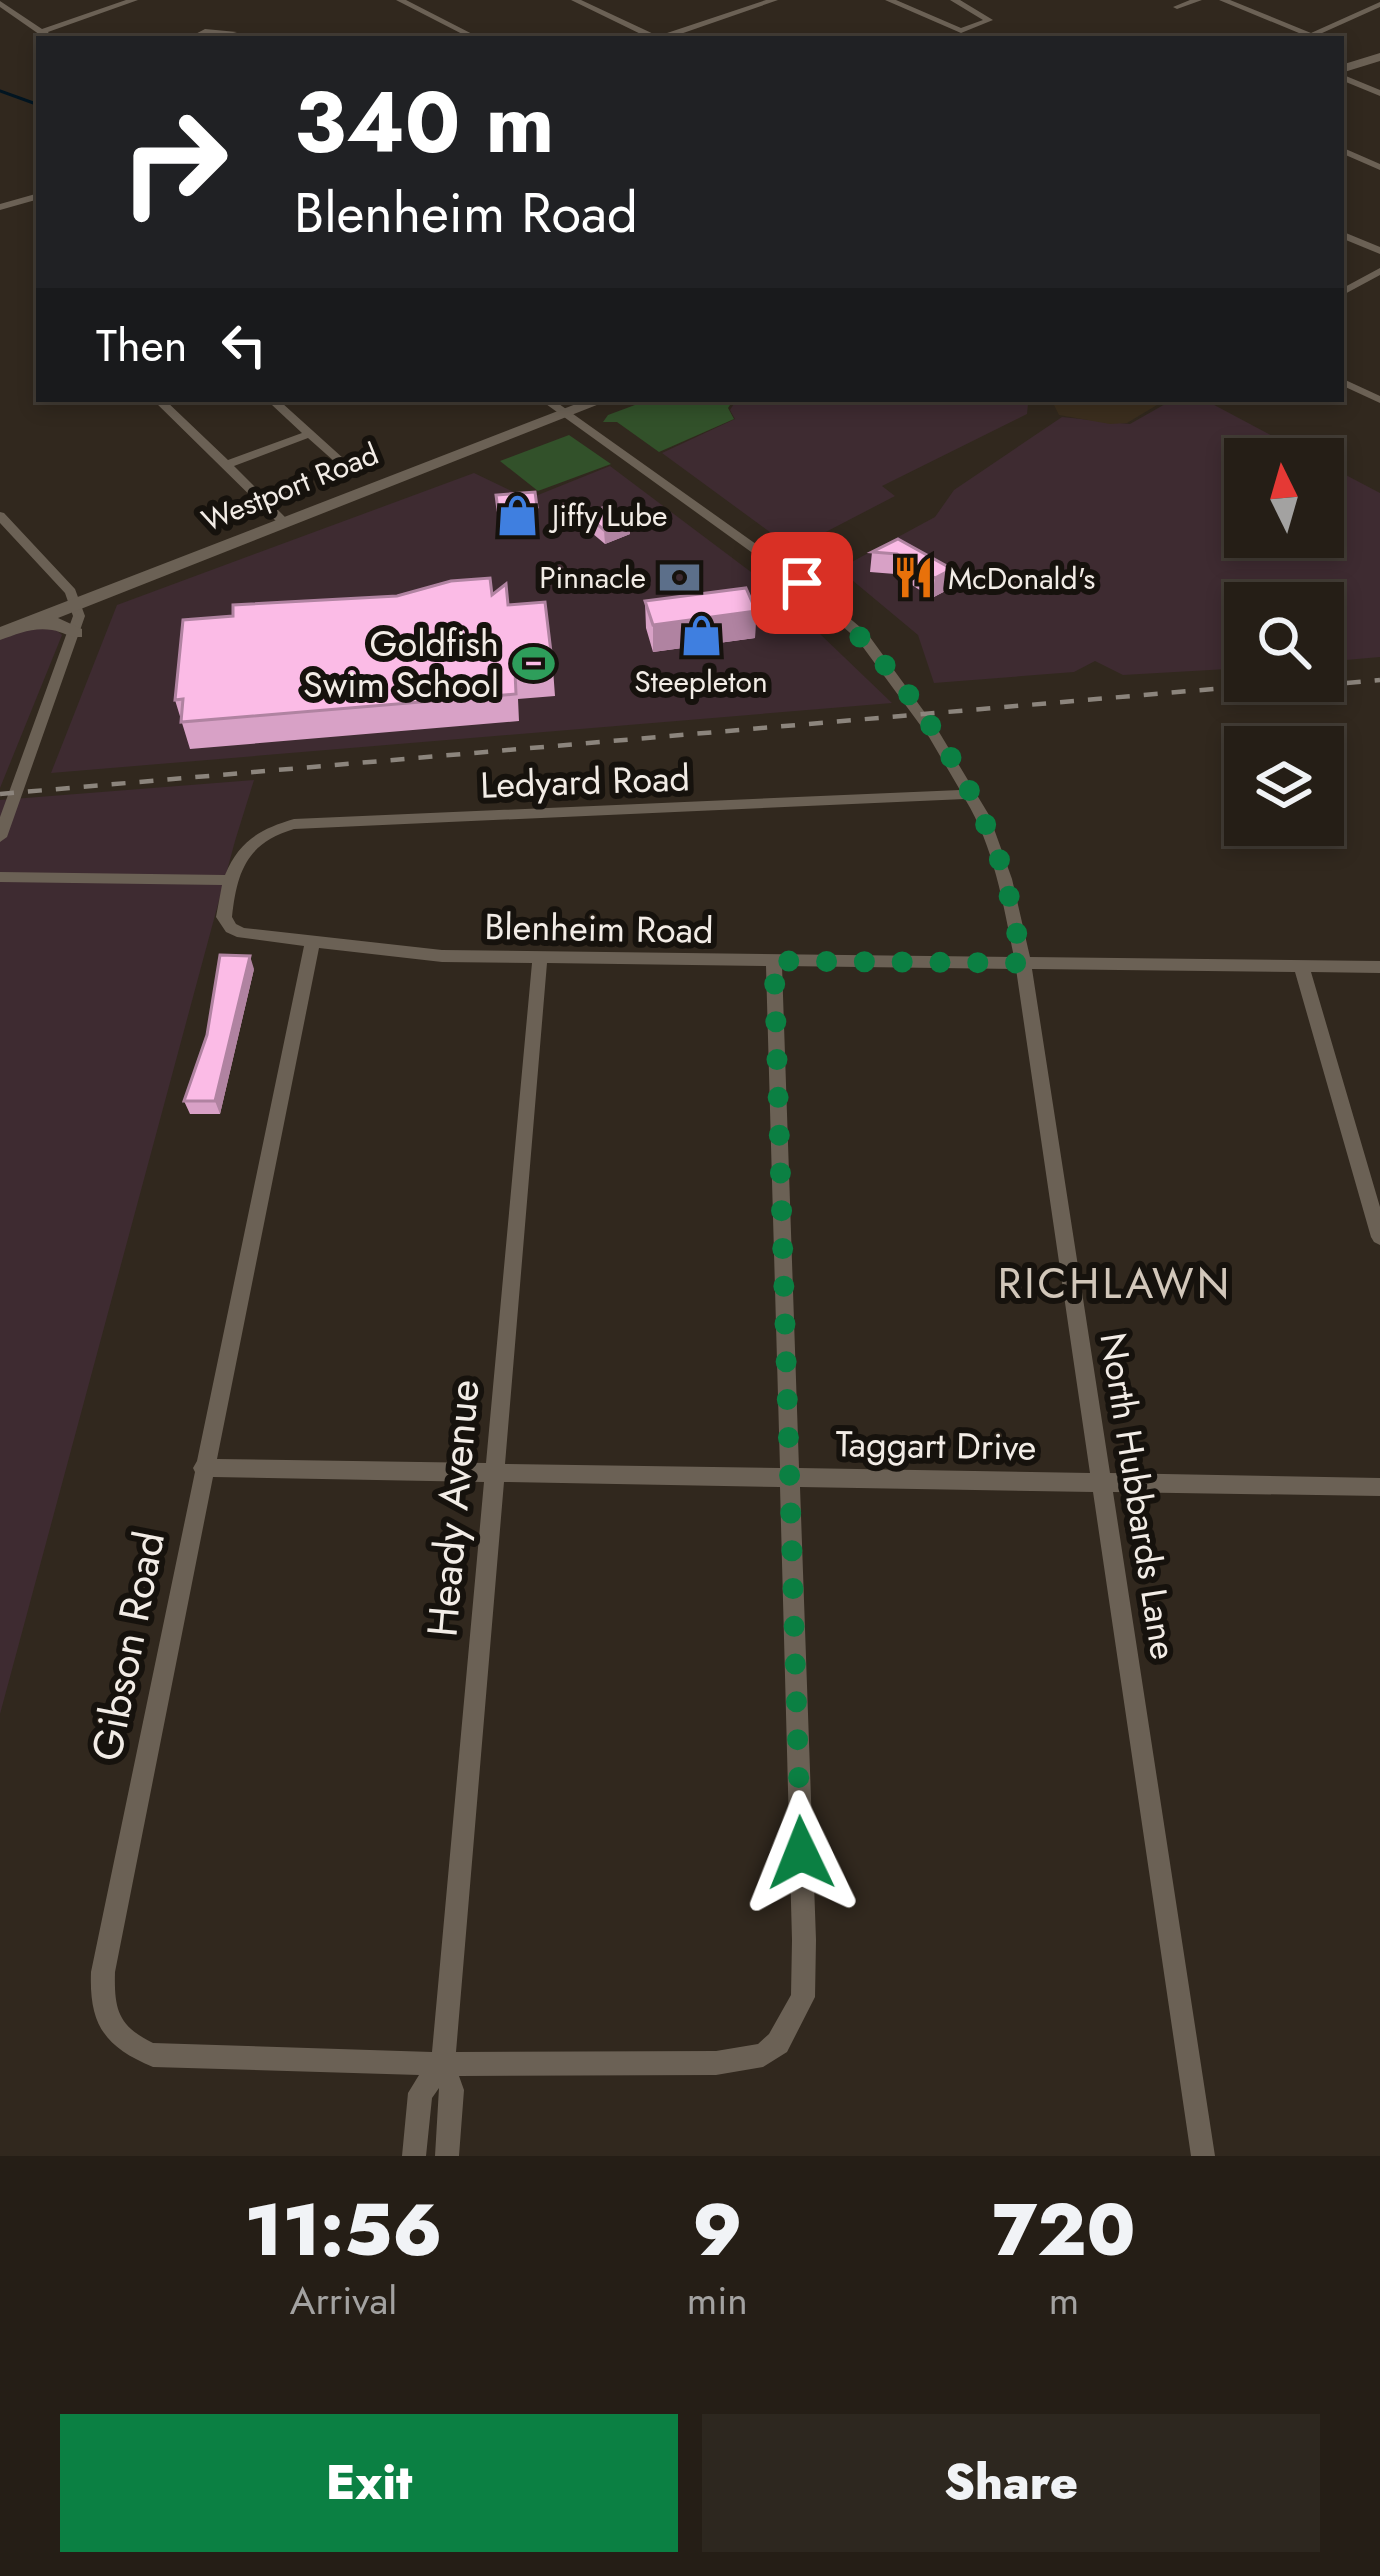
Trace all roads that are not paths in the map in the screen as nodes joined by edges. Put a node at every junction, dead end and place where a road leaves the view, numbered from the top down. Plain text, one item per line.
1 (134, 0) edge
2 (400, 0) edge
3 (575, 0) edge
4 (774, 0) edge
5 (889, 0) edge
6 (954, 0) edge
7 (1198, 0) edge
8 (1223, 0) edge
9 (0, 3) edge
10 (1380, 4) edge
11 (1178, 7) dead end
12 (233, 32) dead end
13 (961, 32) junction
14 (46, 36) edge
15 (196, 36) edge
16 (472, 36) edge
17 (652, 36) edge
18 (667, 36) edge
19 (950, 36) edge
20 (1380, 57) edge
21 (1344, 72) edge
22 (1344, 75) edge
23 (1380, 93) edge
24 (1344, 152) edge
25 (1380, 166) edge
26 (36, 197) edge
27 (0, 207) edge
28 (1344, 235) edge
29 (1380, 251) edge
30 (1380, 271) edge
31 (1344, 291) edge
32 (1344, 382) edge
33 (1380, 400) edge
34 (161, 402) edge
35 (549, 402) edge
36 (598, 402) edge
37 (278, 406) dead end
38 (569, 417) junction
39 (310, 434) junction
40 (226, 465) junction
41 (348, 468) dead end
42 (0, 516) edge
43 (283, 521) junction
44 (76, 604) junction
45 (21, 626) junction
46 (76, 633) junction
47 (0, 634) edge
48 (970, 794) junction
49 (0, 837) edge
50 (0, 877) edge
51 (231, 880) junction
52 (312, 944) junction
53 (540, 958) junction
54 (774, 961) junction
55 (1023, 963) junction
56 (1301, 966) junction
57 (1380, 967) edge
58 (1380, 1237) edge
59 (203, 1468) junction
60 (496, 1474) junction
61 (789, 1476) junction
62 (1101, 1480) junction
63 (1380, 1487) edge
64 (443, 2064) junction
65 (414, 2156) edge
66 (447, 2156) edge
67 (1203, 2156) edge

1 - 14 street
2 - 16 street
3 - 17 street
4 - 18 street
5 - 13 street
6 - 13 street
7 - 11 street
8 - 10 street
9 - 14 street
12 - 15 street
13 - 19 street
20 - 21 main road
22 - 23 street
24 - 25 street
26 - 27 street
28 - 29 street
30 - 31 street
32 - 33 street
34 - 40 street
35 - 38 street, North Hubbards Lane
36 - 38 main road, Westport Road
37 - 39 street
38 - 43 main road, Westport Road
38 - 48 street, North Hubbards Lane
39 - 40 street
39 - 41 street
40 - 43 street
42 - 44 street
43 - 44 main road, Westport Road
44 - 45 main road, Westport Road
44 - 46 street
45 - 46 main road
45 - 47 main road, Westport Road
46 - 49 street
48 - 51 street, Ledyard Road
48 - 55 street, North Hubbards Lane
50 - 51 street
51 - 52 street, Blenheim Road
52 - 53 street, Blenheim Road
52 - 59 street, Gibson Road
53 - 54 street, Blenheim Road
53 - 60 street, Heady Avenue
54 - 55 street, Blenheim Road
54 - 61 street, Gibson Road
55 - 56 street, Blenheim Road
55 - 62 street, North Hubbards Lane
56 - 57 street, Blenheim Road
56 - 58 street
59 - 60 street, Taggart Drive
59 - 64 street, Gibson Road
60 - 61 street, Taggart Drive
60 - 64 street, Heady Avenue
61 - 62 street, Taggart Drive
61 - 64 street, Gibson Road
62 - 63 street, Taggart Drive
62 - 67 street, North Hubbards Lane
64 - 65 street, Heady Avenue
64 - 66 street, Heady Avenue

